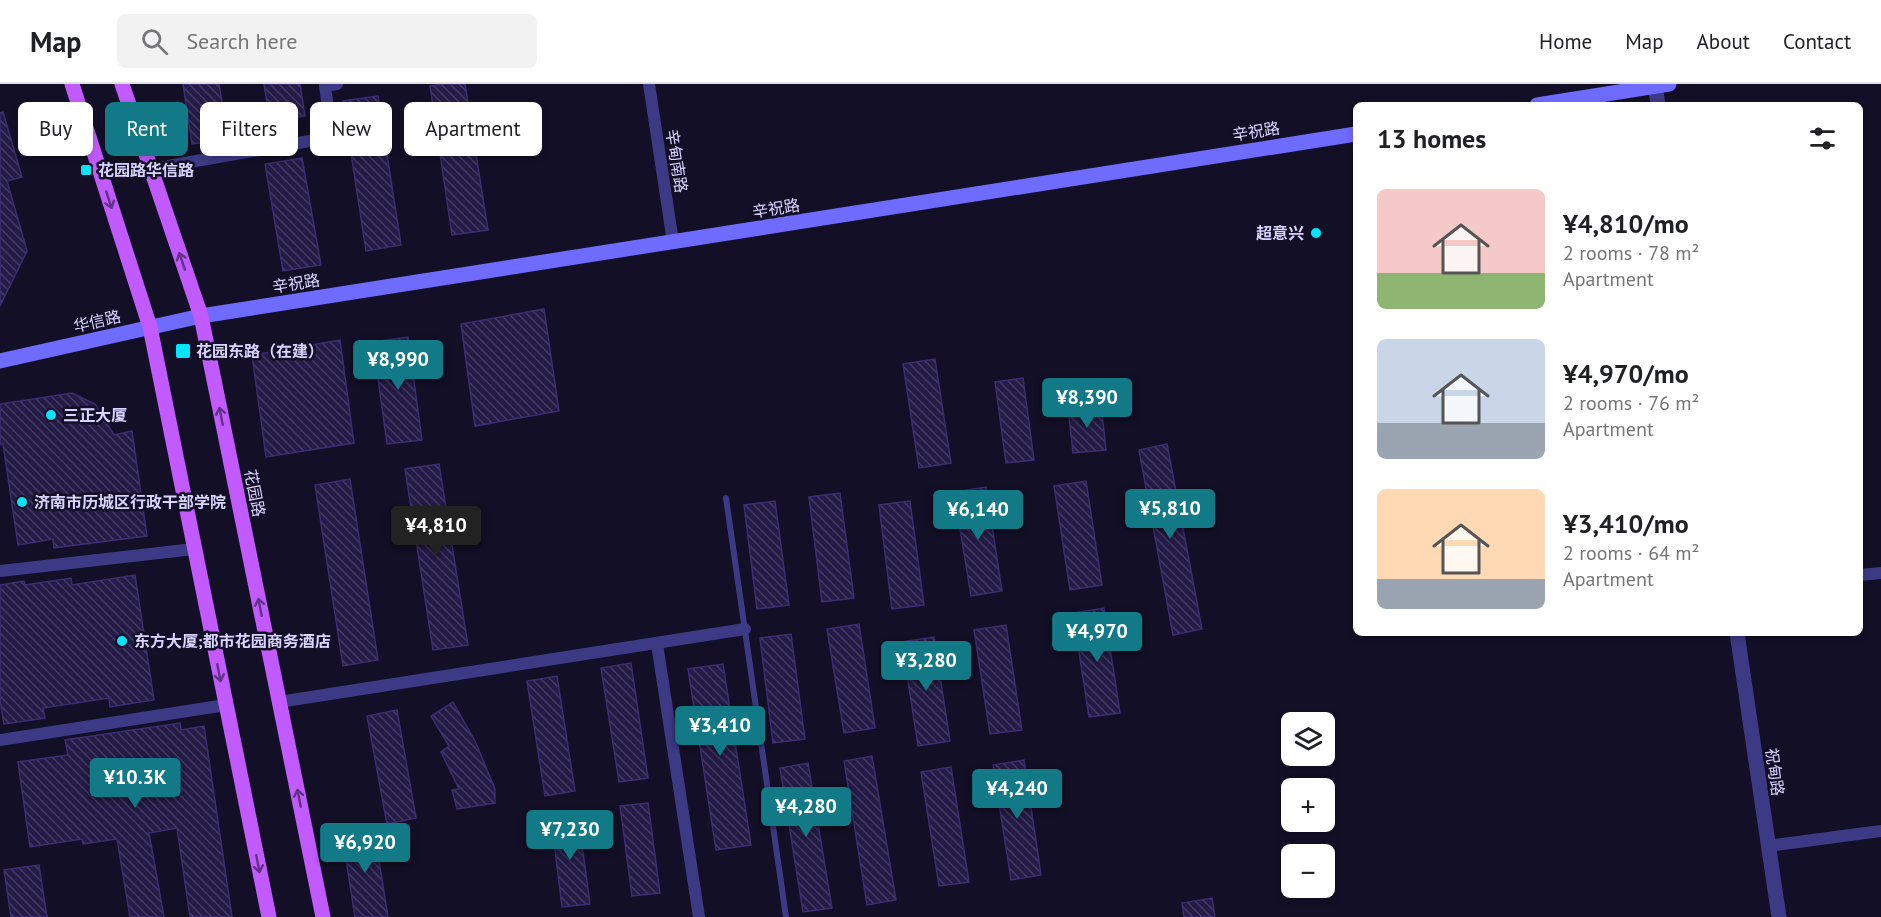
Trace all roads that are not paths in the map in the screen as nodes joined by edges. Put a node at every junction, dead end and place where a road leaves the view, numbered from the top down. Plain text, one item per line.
1 (72, 84) edge
2 (122, 84) edge
3 (337, 84) edge
4 (649, 84) edge
5 (1660, 85) edge
6 (1555, 102) edge
7 (1658, 102) edge
8 (1353, 134) edge
9 (151, 169) junction
10 (673, 242) junction
11 (201, 316) junction
12 (150, 327) junction
13 (0, 361) edge
14 (726, 498) dead end
15 (194, 549) junction
16 (0, 571) edge
17 (1881, 573) edge
18 (1863, 575) edge
19 (745, 629) junction
20 (1737, 636) edge
21 (657, 644) junction
22 (279, 702) junction
23 (226, 705) junction
24 (0, 740) edge
25 (1881, 831) edge
26 (1768, 846) junction
27 (269, 917) edge
28 (323, 917) edge
29 (699, 917) edge
30 (786, 917) edge
31 (1779, 917) edge

1 -> 12 main road
2 - 9 main road, 花园路
3 - 9 street
4 - 10 street, 辛甸南路
5 - 6 main road
5 - 7 street
8 - 10 main road, 辛祝路
11 -> 9 main road, 花园路
10 - 11 main road, 辛祝路
11 - 12 main road, 华信路
22 -> 11 main road, 花园路
12 - 13 main road, 华信路
12 - 15 main road
14 - 19 lane
15 - 16 street
15 -> 23 main road
17 - 18 street
19 - 21 street
19 - 30 lane
20 - 26 street, 祝甸路
21 - 22 street
21 - 29 street
28 -> 22 main road, 花园路
23 - 24 street
23 -> 27 main road
25 - 26 street
26 - 31 street, 祝甸路

